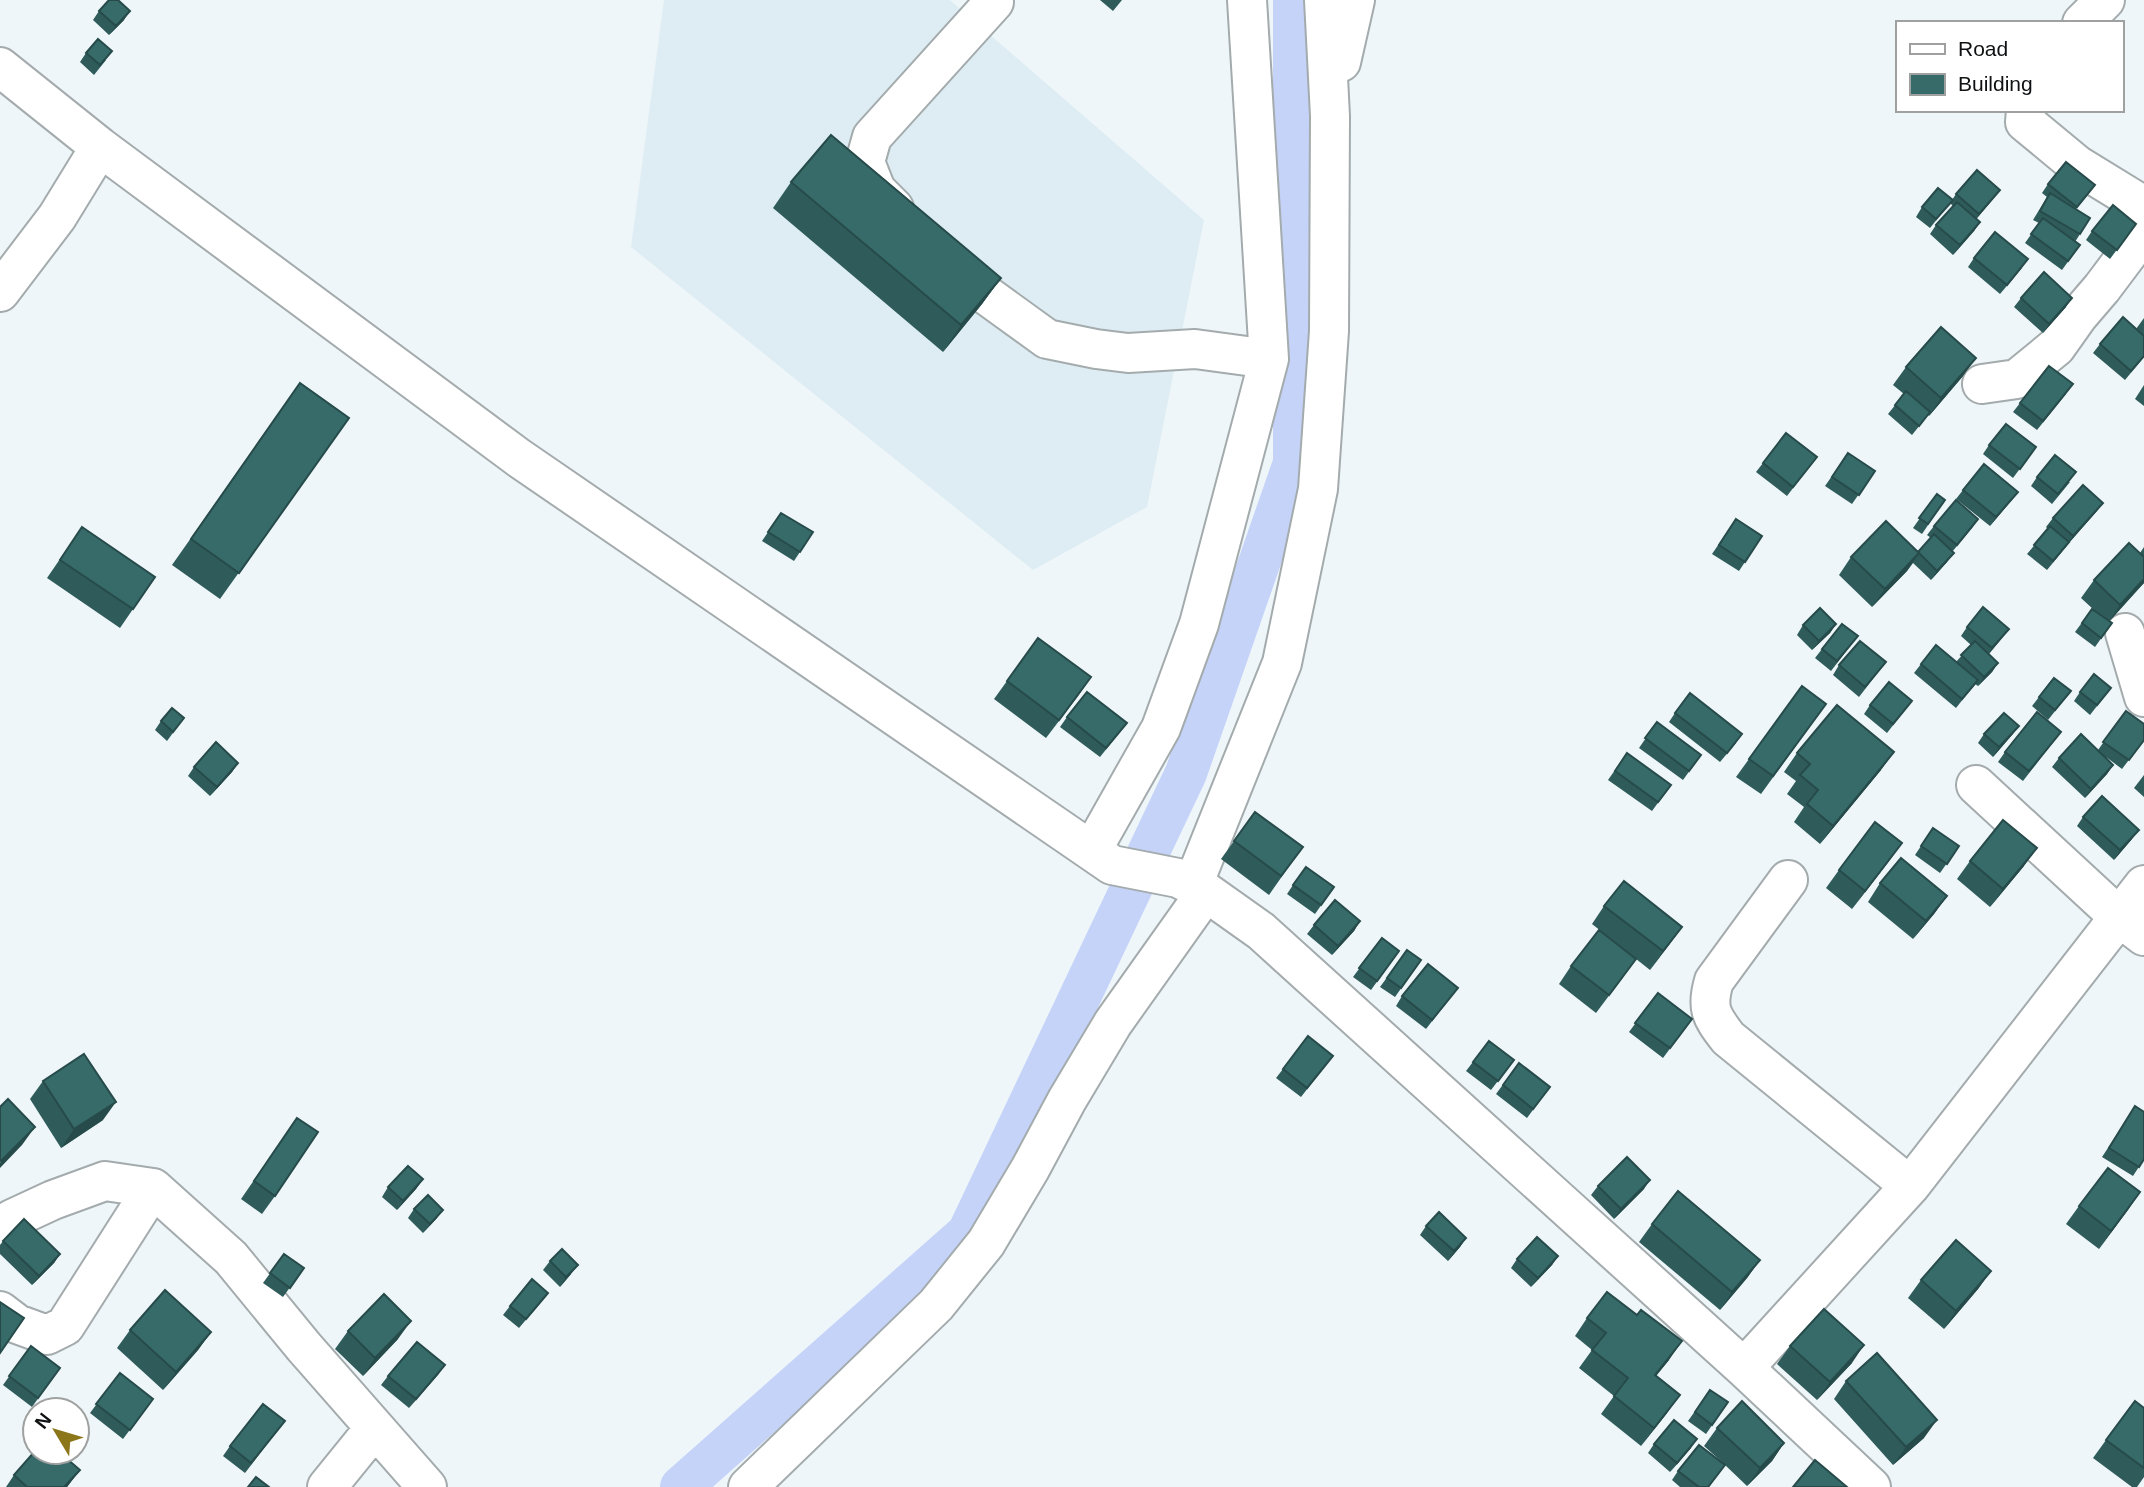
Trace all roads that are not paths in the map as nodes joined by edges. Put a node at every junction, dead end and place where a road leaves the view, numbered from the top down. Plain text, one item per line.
1 (1247, 0) edge
2 (1324, 0) edge
3 (1355, 0) edge
4 (2105, 0) edge
5 (993, 2) dead end
6 (2084, 21) edge
7 (0, 68) edge
8 (2026, 112) edge
9 (1331, 116) junction
10 (100, 147) junction
11 (2144, 206) edge
12 (2144, 232) edge
13 (0, 292) edge
14 (1269, 359) junction
15 (1982, 384) dead end
16 (2125, 633) dead end
17 (2144, 697) edge
18 (1976, 785) dead end
19 (1102, 857) junction
20 (1788, 880) dead end
21 (1193, 885) junction
22 (2144, 885) edge
23 (2132, 926) edge
24 (1910, 1186) junction
25 (153, 1188) junction
26 (0, 1228) edge
27 (0, 1311) edge
28 (1744, 1368) junction
29 (374, 1429) junction
30 (327, 1487) edge
31 (427, 1487) edge
32 (748, 1487) edge
33 (1871, 1487) edge

1 - 14 street
2 - 9 street
3 - 9 street
4 - 6 street
5 - 14 street
7 - 10 street
8 - 11 street
9 - 21 street
10 - 13 street
10 - 19 street
12 - 15 street
14 - 19 street
16 - 17 street
18 - 23 street
19 - 21 street
20 - 24 street
21 - 28 street
21 - 32 street
22 - 23 street
23 - 24 street
24 - 28 street
25 - 26 street
25 - 27 street
25 - 29 street
28 - 33 street
29 - 30 street
29 - 31 street

